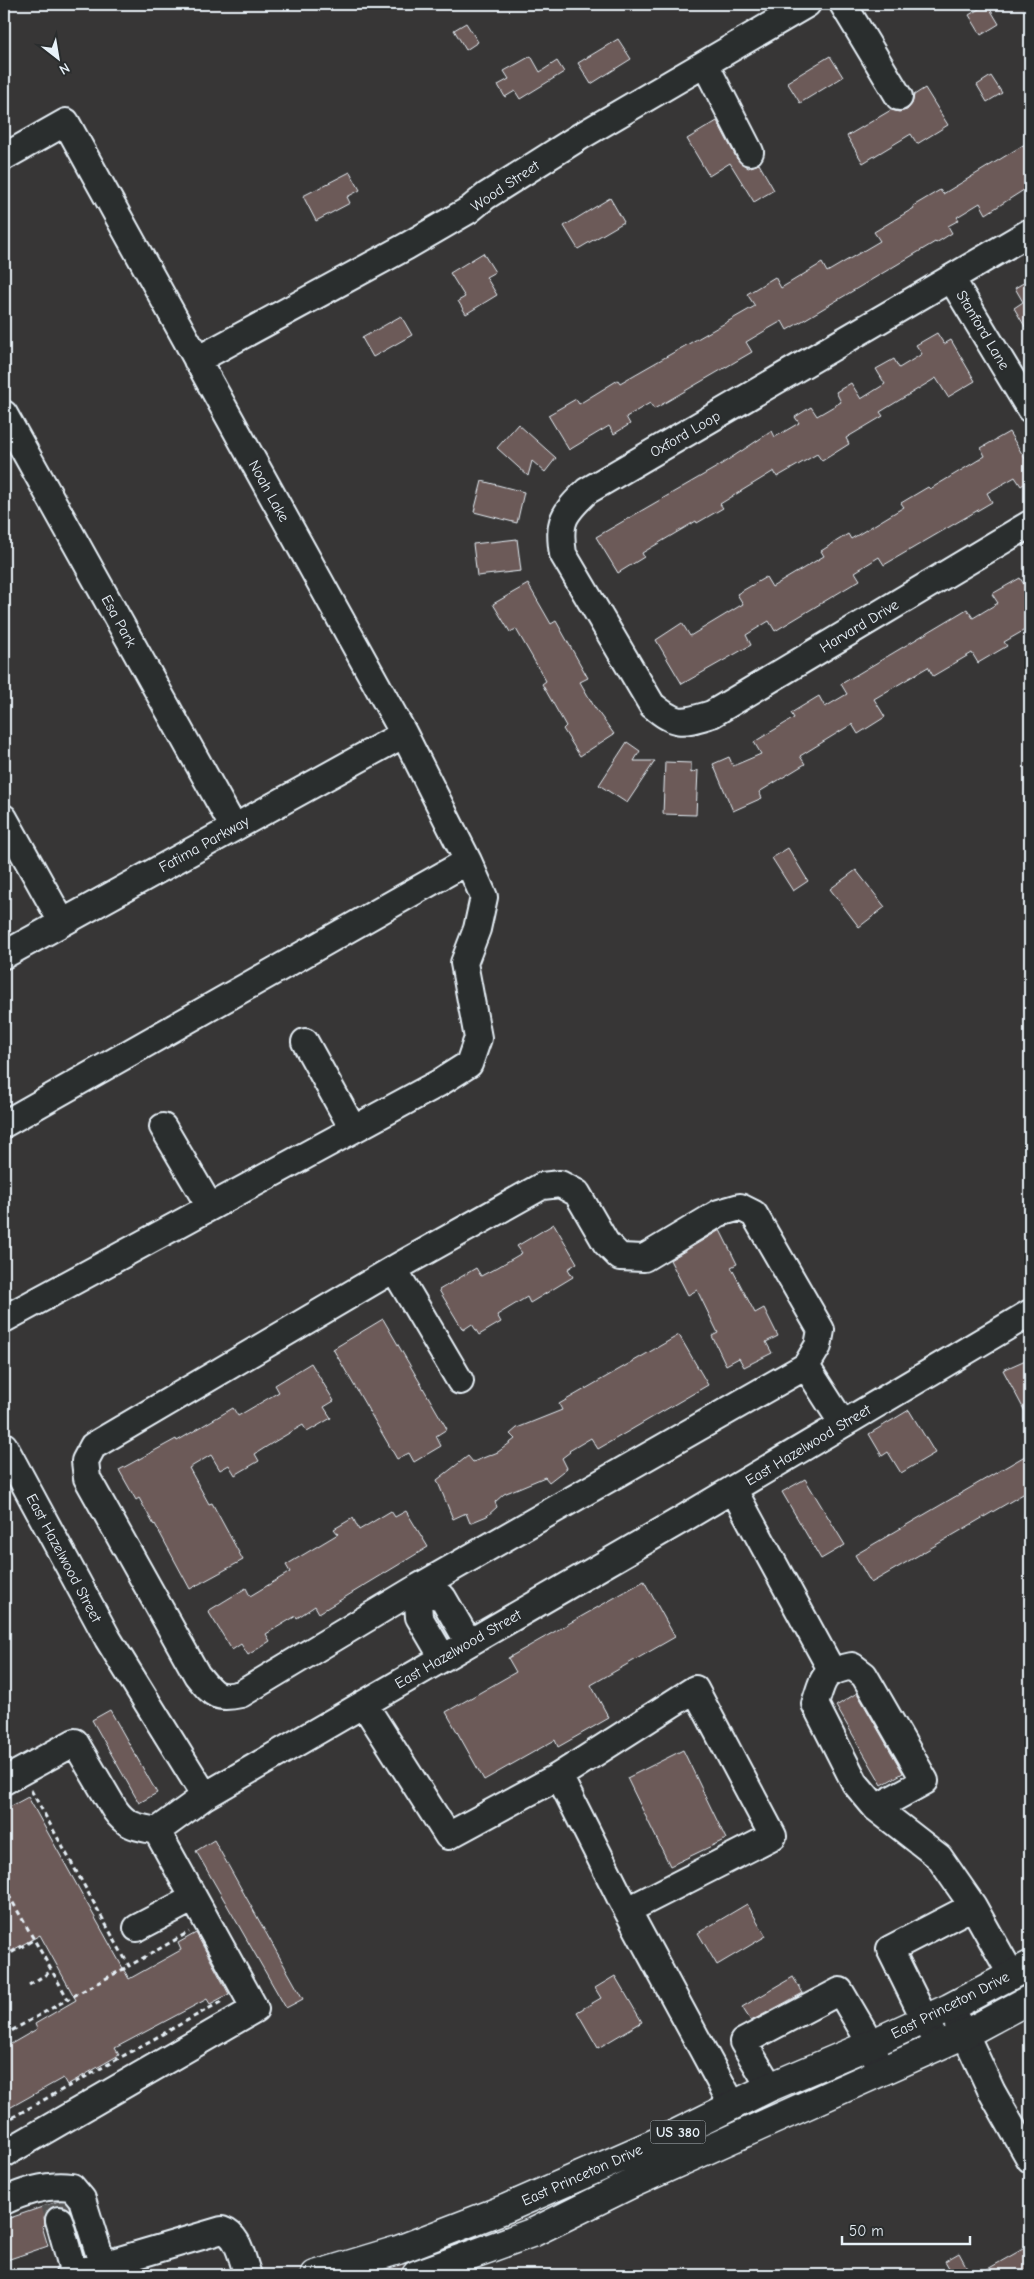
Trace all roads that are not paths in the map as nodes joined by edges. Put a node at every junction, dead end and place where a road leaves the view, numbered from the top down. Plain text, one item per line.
1 (807, 4) edge
2 (844, 4) edge
3 (705, 64) junction
4 (899, 97) dead end
5 (750, 152) dead end
6 (4, 157) edge
7 (1030, 232) edge
8 (952, 278) junction
9 (197, 360) junction
10 (1030, 409) edge
11 (4, 414) edge
12 (1030, 524) edge
13 (686, 722) joint
14 (404, 734) junction
15 (4, 818) edge
16 (234, 828) junction
17 (468, 861) junction
18 (62, 922) junction
19 (4, 955) edge
20 (306, 1042) dead end
21 (4, 1124) edge
22 (163, 1127) dead end
23 (353, 1129) junction
24 (210, 1207) junction
25 (394, 1269) junction
26 (1030, 1313) edge
27 (4, 1319) edge
28 (806, 1366) junction
29 (460, 1382) dead end
30 (843, 1424) junction
31 (4, 1446) edge
32 (733, 1489) junction
33 (418, 1588) junction
34 (469, 1643) junction
35 (443, 1658) junction
36 (832, 1670) junction
37 (364, 1704) junction
38 (559, 1776) junction
39 (4, 1781) edge
40 (205, 1796) junction
41 (876, 1808) junction
42 (158, 1831) junction
43 (194, 1898) junction
44 (972, 1906) junction
45 (628, 1910) junction
46 (137, 1928) dead end
47 (1021, 1969) edge
48 (1030, 1999) edge
49 (936, 2013) junction
50 (965, 2034) junction
51 (872, 2044) junction
52 (938, 2046) junction
53 (881, 2071) junction
54 (770, 2087) junction
55 (732, 2104) junction
56 (4, 2154) edge
57 (1030, 2159) edge
58 (4, 2201) edge
59 (54, 2204) junction
60 (103, 2266) junction
61 (72, 2274) edge
62 (248, 2275) edge
63 (315, 2275) edge
64 (416, 2275) edge

1 - 3 street, Wood Street
2 - 4 street
3 - 5 street
3 - 9 street, Wood Street
6 - 9 street, Noah Lake
7 - 8 street, Oxford Loop
8 - 10 street, Stanford Lane
8 - 13 street, Oxford Loop
9 - 14 street, Noah Lake
11 - 16 street, Esa Park
12 - 13 street, Harvard Drive
14 - 16 street, Fatima Parkway
14 - 17 street, Noah Lake
15 - 18 street
16 - 18 street, Fatima Parkway
17 - 21 street
17 - 23 street, Noah Lake
18 - 19 street, Fatima Parkway
20 - 23 street
22 - 24 street
23 - 24 street, Noah Lake
24 - 27 street, Noah Lake
25 - 28 street
25 - 29 street
25 - 33 street
26 - 30 street, East Hazelwood Street
28 - 30 street
28 - 33 street
30 - 32 street, East Hazelwood Street
31 - 40 street, East Hazelwood Street
32 - 34 street, East Hazelwood Street
32 - 36 street
33 - 34 street
33 - 35 street
34 - 35 street, East Hazelwood Street
35 - 37 street, East Hazelwood Street
36 - 41 street
36 - 41 street
37 - 38 street
37 - 40 street, East Hazelwood Street
38 - 45 street
38 - 45 street
39 - 42 street
40 - 42 street
41 - 44 street
42 - 43 street
43 - 46 street
43 - 56 street
44 - 47 street
44 - 49 street
45 - 55 street
47 - 49 highway, East Princeton Drive / US 380
48 - 50 highway, East Princeton Drive / US 380
49 - 50 street
49 - 51 highway, East Princeton Drive / US 380
49 - 52 street
50 - 52 highway, East Princeton Drive / US 380
50 - 57 street
51 - 53 street
51 - 54 highway, East Princeton Drive / US 380
51 - 54 street
52 - 53 highway, East Princeton Drive / US 380
53 - 64 highway, East Princeton Drive / US 380
54 - 55 highway, East Princeton Drive / US 380
55 - 63 highway, East Princeton Drive / US 380
58 - 59 street
59 - 60 street
59 - 61 street
60 - 61 street
60 - 62 street

